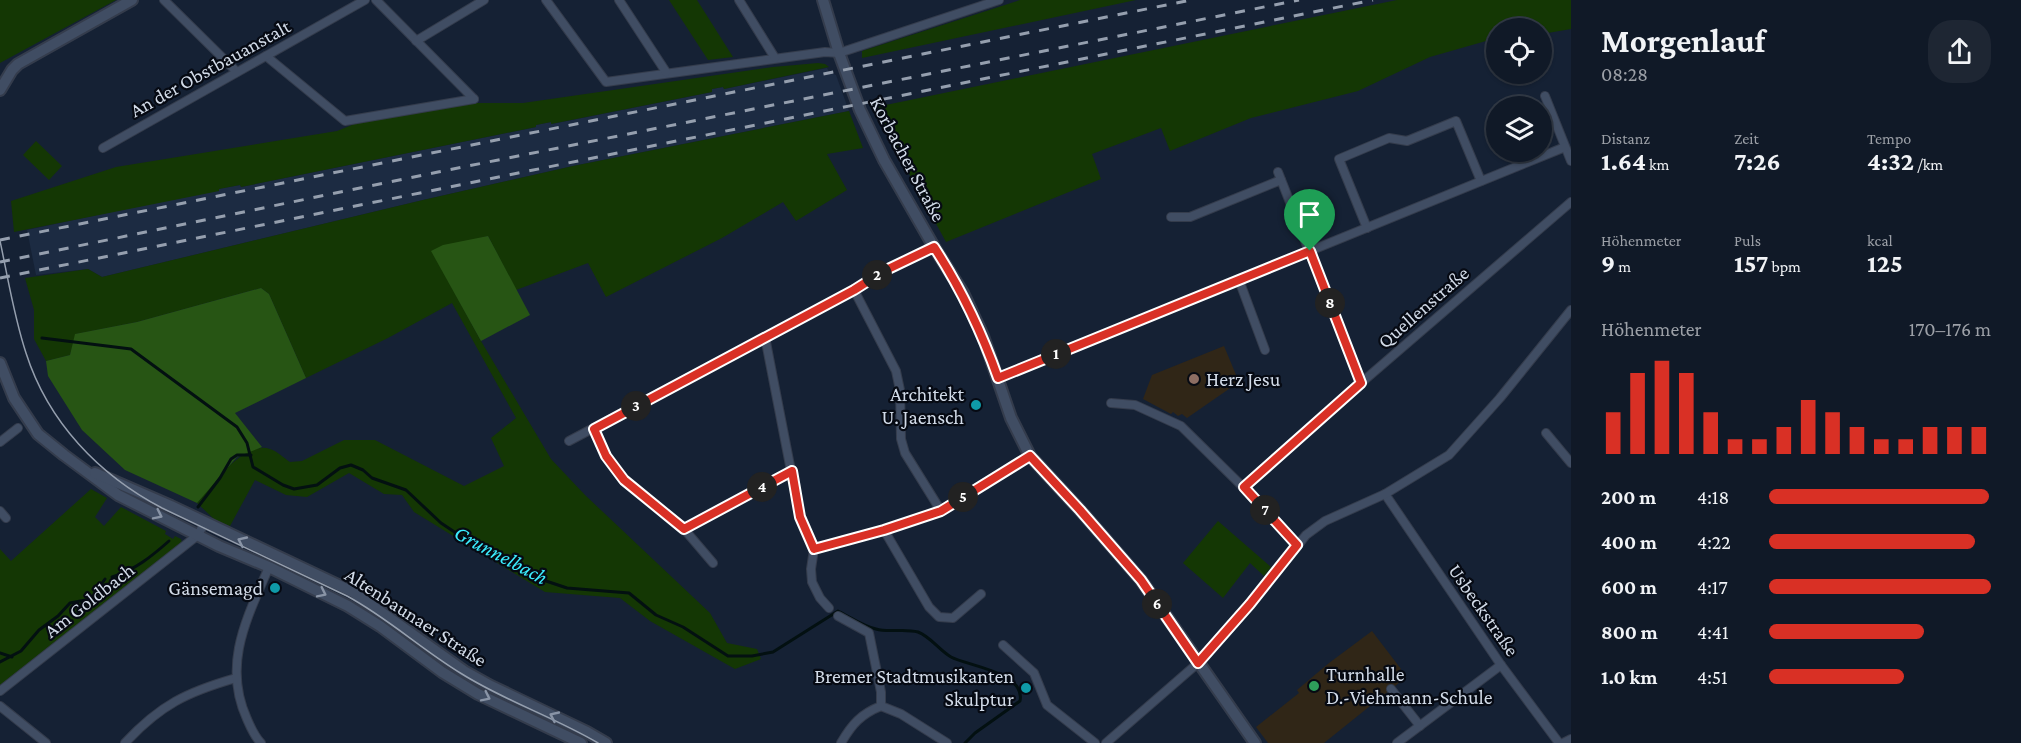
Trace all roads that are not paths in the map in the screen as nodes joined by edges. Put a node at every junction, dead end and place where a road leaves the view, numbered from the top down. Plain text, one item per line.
1 (132, 0) edge
2 (164, 0) edge
3 (365, 0) edge
4 (376, 0) edge
5 (484, 0) edge
6 (546, 0) edge
7 (619, 0) edge
8 (739, 0) edge
9 (823, 0) edge
10 (999, 0) edge
11 (416, 41) junction
12 (839, 53) junction
13 (266, 56) junction
14 (775, 58) junction
15 (237, 72) junction
16 (666, 72) junction
17 (0, 90) edge
18 (1552, 114) edge
19 (1565, 147) junction
20 (103, 148) dead end
21 (1571, 161) edge
22 (1481, 181) junction
23 (1571, 202) edge
24 (1171, 216) dead end
25 (1367, 228) junction
26 (934, 247) junction
27 (1310, 251) junction
28 (1239, 280) junction
29 (854, 290) junction
30 (1571, 310) edge
31 (765, 337) junction
32 (1265, 350) dead end
33 (0, 363) edge
34 (998, 378) junction
35 (1361, 383) junction
36 (1111, 403) dead end
37 (18, 428) dead end
38 (594, 429) junction
39 (1546, 433) dead end
40 (569, 441) dead end
41 (0, 442) edge
42 (1030, 456) junction
43 (1571, 464) edge
44 (79, 466) junction
45 (792, 471) junction
46 (1244, 487) junction
47 (1385, 494) junction
48 (0, 511) edge
49 (941, 511) junction
50 (6, 518) dead end
51 (204, 524) junction
52 (684, 529) junction
53 (884, 530) junction
54 (198, 535) junction
55 (1297, 545) junction
56 (814, 549) junction
57 (713, 563) dead end
58 (269, 567) junction
59 (981, 594) dead end
60 (829, 608) dead end
61 (838, 616) dead end
62 (1003, 645) dead end
63 (1198, 663) junction
64 (1502, 665) junction
65 (236, 678) junction
66 (1391, 689) dead end
67 (0, 691) edge
68 (0, 706) edge
69 (881, 706) junction
70 (1420, 726) junction
71 (1571, 739) edge
72 (944, 742) edge
73 (46, 743) edge
74 (125, 743) edge
75 (261, 743) edge
76 (581, 743) edge
77 (606, 743) edge
78 (841, 743) edge
79 (1095, 743) edge
80 (1106, 743) edge
81 (1255, 743) edge
82 (1397, 743) edge
83 (1559, 743) edge
84 (1563, 743) edge

1 - 17 main road
2 - 15 street
3 - 13 street, An der Obstbauanstalt
4 - 11 street
5 - 11 street
6 - 16 street
7 - 16 street
8 - 14 street
9 - 12 main road, Korbacher Straße
10 - 12 street
11 - 13 street
12 - 14 street
12 - 26 main road, Korbacher Straße
13 - 15 street, An der Obstbauanstalt
14 - 16 street
15 - 20 street, An der Obstbauanstalt
18 - 19 street
19 - 21 street
19 - 22 street
22 - 25 street
22 - 25 street
23 - 35 street, Quellenstraße
24 - 27 street
25 - 27 street
26 - 29 street
26 - 34 main road, Korbacher Straße
27 - 28 street
27 - 35 street
28 - 32 street
28 - 34 street
29 - 31 street
29 - 49 street
30 - 47 street
31 - 38 street
31 - 45 street
33 - 44 main road, Altenbaunaer Straße
34 - 42 main road, Korbacher Straße
35 - 46 street, Quellenstraße
36 - 46 street
37 - 41 street
38 - 40 street
38 - 52 street
39 - 43 street
42 - 49 street
42 - 63 main road, Korbacher Straße
44 - 51 main road, Altenbaunaer Straße
44 -> 54 main road, Altenbaunaer Straße
45 - 52 street
45 - 56 street
46 - 55 street
47 - 55 street
47 - 64 street, Usbeckstraße
48 - 50 street
49 - 53 street
51 - 54 street
77 -> 51 main road, Altenbaunaer Straße
52 - 57 street
53 - 56 street
53 - 59 street
54 - 58 main road, Altenbaunaer Straße
54 - 67 street, Am Goldbach
55 - 63 street
56 - 60 street
58 - 65 street
58 -> 76 main road, Altenbaunaer Straße
61 - 69 street
62 - 79 street
63 - 80 street
63 - 81 main road, Korbacher Straße
64 - 70 street
64 - 83 street, Usbeckstraße
65 - 74 street
65 - 75 street
66 - 70 street
68 - 73 street
69 - 72 street
69 - 78 street
70 - 82 street
71 - 84 street

